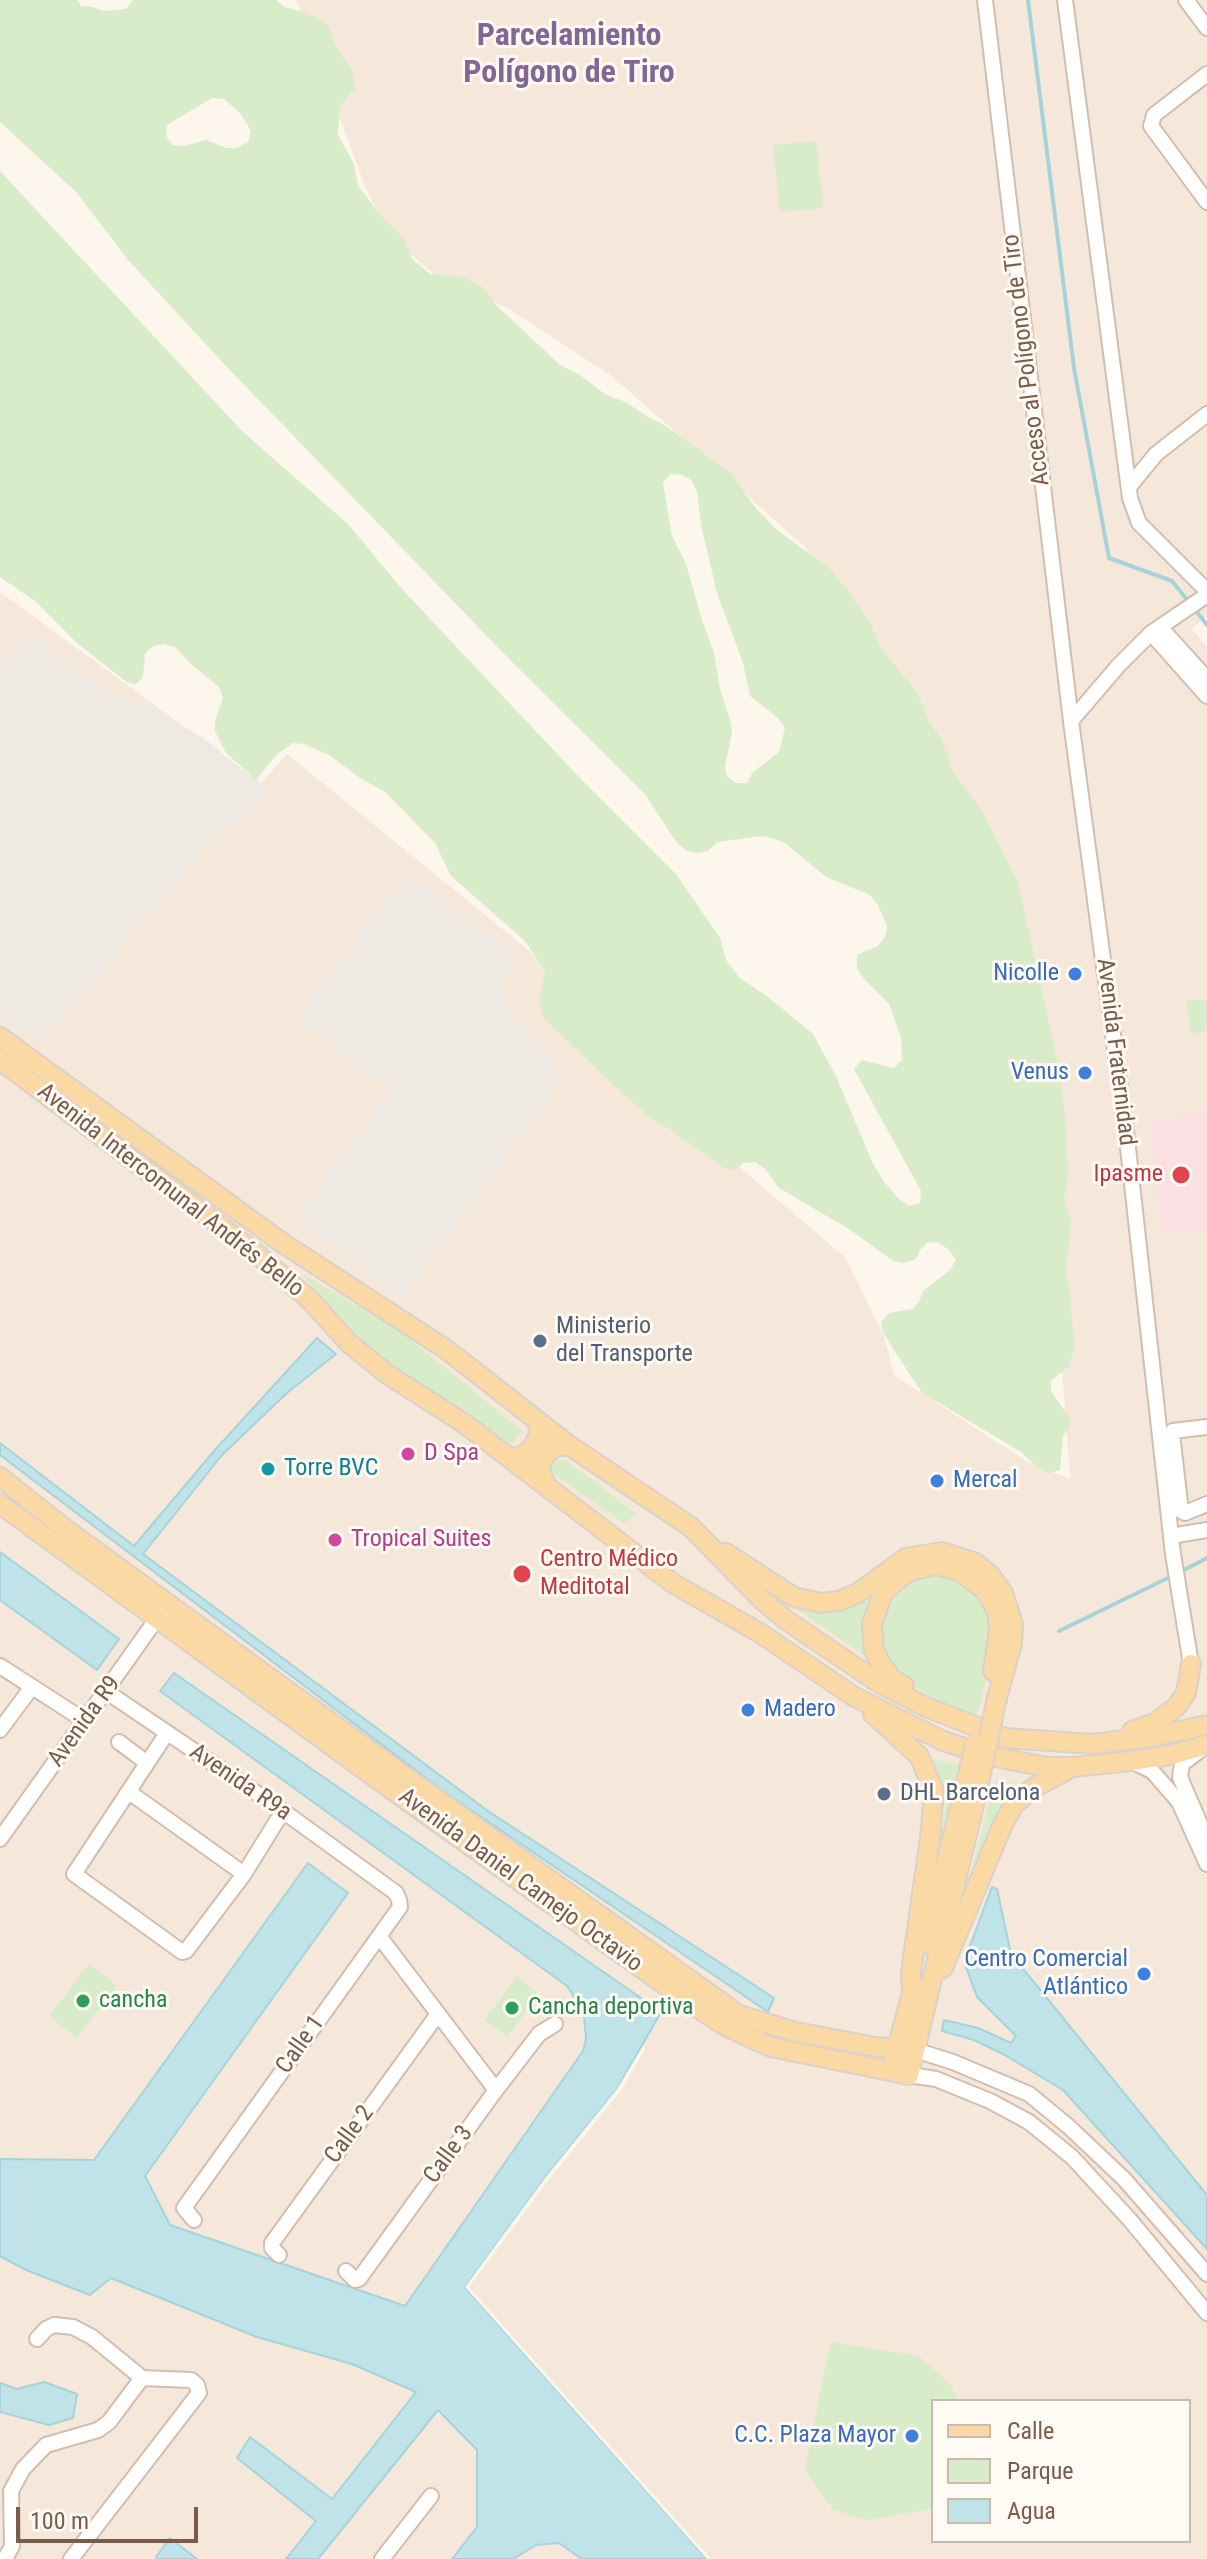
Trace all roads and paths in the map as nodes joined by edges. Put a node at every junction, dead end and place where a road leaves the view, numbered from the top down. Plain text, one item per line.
1 (985, 0) edge
2 (1065, 0) edge
3 (1186, 0) edge
4 (1207, 28) edge
5 (1207, 74) edge
6 (1207, 202) edge
7 (1207, 414) edge
8 (1129, 487) junction
9 (1206, 594) edge
10 (1162, 626) junction
11 (1207, 679) edge
12 (1207, 696) edge
13 (1071, 721) junction
14 (0, 1037) edge
15 (0, 1060) edge
16 (538, 1423) junction
17 (1207, 1427) edge
18 (570, 1446) junction
19 (511, 1458) junction
20 (0, 1477) edge
21 (546, 1484) junction
22 (0, 1504) edge
23 (1207, 1504) edge
24 (691, 1527) junction
25 (1207, 1530) edge
26 (1171, 1536) junction
27 (162, 1611) junction
28 (1191, 1664) junction
29 (0, 1666) edge
30 (1207, 1684) edge
31 (32, 1687) junction
32 (107, 1692) junction
33 (853, 1696) junction
34 (992, 1696) junction
35 (85, 1721) junction
36 (969, 1724) junction
37 (1207, 1725) edge
38 (0, 1730) edge
39 (167, 1733) junction
40 (119, 1742) dead end
41 (1073, 1744) junction
42 (1207, 1746) edge
43 (1131, 1761) junction
44 (147, 1763) junction
45 (1074, 1767) junction
46 (129, 1792) junction
47 (283, 1811) junction
48 (0, 1839) edge
49 (1207, 1840) edge
50 (1207, 1864) edge
51 (244, 1874) junction
52 (371, 1875) joint
53 (379, 1936) junction
54 (919, 1999) junction
55 (438, 2014) junction
56 (555, 2024) dead end
57 (906, 2049) junction
58 (900, 2072) junction
59 (496, 2090) junction
60 (194, 2220) dead end
61 (279, 2255) dead end
62 (346, 2271) dead end
63 (1207, 2274) edge
64 (1207, 2313) edge
65 (37, 2339) dead end
66 (142, 2378) junction
67 (431, 2496) dead end
68 (5, 2559) edge
69 (71, 2559) edge
70 (382, 2559) edge

1 - 13 street, Acceso al Polígono de Tiro
2 - 8 street
3 - 4 street
5 - 6 street
7 - 8 street
8 - 9 street
9 - 10 street
10 - 11 street
10 - 12 street
10 - 13 street
13 - 26 street, Avenida Fraternidad
14 - 16 main road, Avenida Intercomunal Andrés Bello
15 - 19 main road, Avenida Intercomunal Andrés Bello
16 - 18 main road, Avenida Intercomunal Andrés Bello
16 - 19 main road
17 - 23 street
18 - 21 main road
18 - 24 main road, Avenida Intercomunal Andrés Bello
19 - 21 main road, Avenida Intercomunal Andrés Bello
20 - 27 main road, Avenida Daniel Camejo Octavio
21 - 33 main road, Avenida Intercomunal Andrés Bello
22 - 27 main road, Avenida Daniel Camejo Octavio
24 - 34 main road
24 - 36 main road, Avenida Intercomunal Andrés Bello
25 - 26 street
26 - 28 street, Avenida Fraternidad
27 - 32 street, Avenida R9
27 - 57 main road, Avenida Daniel Camejo Octavio
27 - 58 main road, Avenida Daniel Camejo Octavio
28 - 30 main road
28 - 41 main road
29 - 31 street
31 - 35 street
31 - 38 street
32 - 35 street, Avenida R9
32 - 39 street, Avenida R9a
33 - 45 main road, Avenida Intercomunal Andrés Bello
33 - 54 main road
34 - 36 main road
34 - 54 main road, bridge
35 - 48 street, Avenida R9
36 - 41 main road, Avenida Intercomunal Andrés Bello
37 - 41 main road, Avenida Intercomunal Andrés Bello
39 - 44 street
39 - 47 street, Avenida R9a
40 - 44 street
42 - 43 main road, Avenida Intercomunal Andrés Bello
42 - 49 street
43 - 45 main road, Avenida Intercomunal Andrés Bello
43 - 50 street
44 - 46 street
45 - 54 main road
46 - 51 street
46 - 51 street
47 - 51 street
47 - 52 street, Avenida R9a
52 - 53 street, Calle 1
53 - 55 street
53 - 60 street, Calle 1
54 - 57 main road
55 - 59 street
55 - 61 street, Calle 2
56 - 59 street, Calle 3
57 - 58 main road
57 - 63 street, Avenida Daniel Camejo Octavio
58 - 64 street, Avenida Daniel Camejo Octavio
59 - 62 street, Calle 3
65 - 66 street
66 - 68 street
66 - 69 street
67 - 70 street

